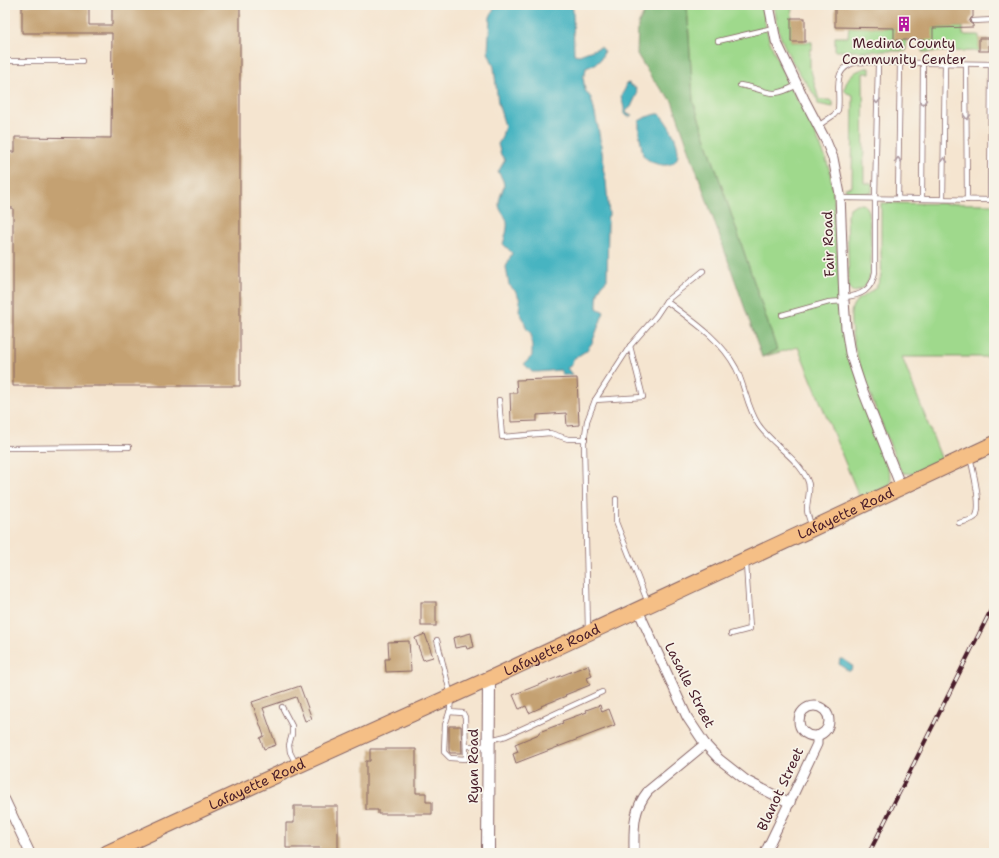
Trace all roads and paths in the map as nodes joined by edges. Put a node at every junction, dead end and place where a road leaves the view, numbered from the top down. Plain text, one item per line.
1 (769, 5) edge
2 (994, 5) edge
3 (973, 6) edge
4 (994, 20) edge
5 (973, 21) dead end
6 (773, 28) junction
7 (718, 41) dead end
8 (5, 61) edge
9 (82, 61) dead end
10 (878, 62) junction
11 (900, 63) junction
12 (923, 63) junction
13 (945, 64) junction
14 (966, 64) junction
15 (993, 64) edge
16 (740, 85) dead end
17 (797, 85) junction
18 (818, 126) junction
19 (840, 198) junction
20 (875, 198) junction
21 (898, 199) junction
22 (922, 199) junction
23 (943, 199) junction
24 (967, 200) junction
25 (992, 200) edge
26 (703, 271) dead end
27 (844, 299) junction
28 (666, 301) junction
29 (782, 315) dead end
30 (630, 346) junction
31 (499, 400) dead end
32 (595, 400) junction
33 (585, 439) junction
34 (994, 444) edge
35 (128, 447) dead end
36 (5, 448) edge
37 (970, 455) junction
38 (901, 487) junction
39 (616, 499) dead end
40 (959, 523) dead end
41 (813, 528) junction
42 (745, 560) junction
43 (643, 607) junction
44 (588, 633) junction
45 (731, 634) dead end
46 (437, 640) dead end
47 (489, 679) junction
48 (602, 692) dead end
49 (452, 696) junction
50 (282, 707) dead end
51 (449, 712) junction
52 (817, 736) dead end
53 (488, 743) junction
54 (705, 744) junction
55 (466, 746) junction
56 (296, 765) junction
57 (6, 803) edge
58 (790, 803) junction
59 (30, 853) edge
60 (107, 853) edge
61 (488, 853) edge
62 (634, 853) edge
63 (765, 853) edge

1 - 6 street, Fair Road
2 - 3 lane
4 - 5 lane
6 - 7 lane
6 - 17 street, Fair Road
8 - 9 lane
10 - 11 lane
10 - 18 lane
10 -> 20 lane
11 - 12 lane
21 -> 11 lane
12 - 13 lane
12 -> 22 lane
13 - 14 lane
23 -> 13 lane
14 - 15 lane
14 -> 24 lane
15 - 25 lane
16 - 17 lane
17 - 18 street, Fair Road
18 - 19 street, Fair Road
19 - 20 lane
19 - 27 street, Fair Road
20 - 21 lane
20 - 27 lane
21 - 22 lane
22 - 23 lane
23 - 24 lane
24 - 25 lane
26 - 28 lane
27 - 29 lane
27 - 38 street, Fair Road
28 - 30 lane
28 - 41 lane
30 - 32 lane
30 - 32 lane
31 - 33 lane
32 - 33 lane
33 - 44 lane
34 - 37 main road, Lafayette Road
35 - 36 lane
37 - 38 main road, Lafayette Road
37 - 40 lane
38 - 41 main road, Lafayette Road
39 - 43 lane
41 - 42 main road, Lafayette Road
42 - 43 main road, Lafayette Road
42 - 45 lane
43 - 44 main road, Lafayette Road
43 - 54 street, Lasalle Street
44 - 47 main road, Lafayette Road
46 - 49 lane
47 - 49 main road, Lafayette Road
47 - 53 street, Ryan Road
48 - 53 lane
49 - 51 lane
49 - 56 main road, Lafayette Road
50 - 56 lane
51 - 55 lane
51 - 55 lane
52 - 58 street, Blanot Street
53 - 55 lane
53 - 61 street, Ryan Road
54 - 58 street, Lasalle Street
54 - 62 street
56 - 60 main road, Lafayette Road
57 - 59 street
58 - 63 street, Blanot Street

